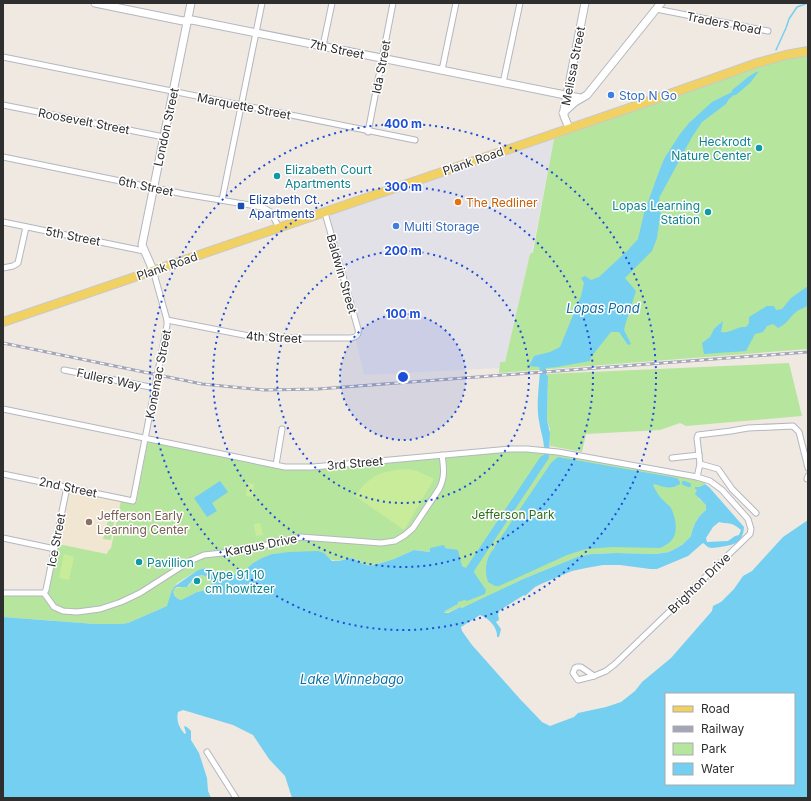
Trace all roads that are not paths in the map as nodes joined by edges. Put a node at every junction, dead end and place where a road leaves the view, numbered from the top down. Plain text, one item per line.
1 (95, 3) edge
2 (191, 3) edge
3 (262, 3) edge
4 (332, 3) edge
5 (393, 3) edge
6 (456, 3) edge
7 (520, 3) edge
8 (585, 3) edge
9 (659, 6) edge
10 (188, 20) junction
11 (768, 31) dead end
12 (256, 33) junction
13 (323, 46) junction
14 (808, 51) edge
15 (3, 57) edge
16 (382, 58) junction
17 (442, 70) junction
18 (503, 83) junction
19 (173, 92) junction
20 (566, 96) junction
21 (580, 98) junction
22 (3, 105) edge
23 (241, 106) junction
24 (563, 113) junction
25 (569, 128) junction
26 (368, 132) junction
27 (164, 137) junction
28 (415, 140) dead end
29 (3, 157) edge
30 (154, 187) junction
31 (222, 200) junction
32 (325, 213) junction
33 (3, 222) edge
34 (26, 227) junction
35 (279, 228) junction
36 (144, 251) junction
37 (3, 268) edge
38 (153, 270) junction
39 (167, 320) junction
40 (3, 322) edge
41 (358, 335) joint
42 (64, 370) dead end
43 (155, 388) junction
44 (3, 409) edge
45 (282, 429) dead end
46 (146, 438) junction
47 (442, 455) junction
48 (699, 455) junction
49 (672, 458) dead end
50 (700, 464) junction
51 (276, 465) junction
52 (808, 468) edge
53 (3, 474) edge
54 (697, 477) junction
55 (709, 480) joint
56 (67, 487) junction
57 (133, 501) joint
58 (756, 514) dead end
59 (3, 538) edge
60 (55, 549) junction
61 (3, 593) edge
62 (44, 593) junction
63 (594, 676) dead end
64 (207, 752) dead end
65 (236, 798) edge

1 - 10 street, 7th Street
2 - 10 street, London Street
3 - 12 street
4 - 13 street
5 - 16 street, Ida Street
6 - 17 street
7 - 18 street
8 - 20 street, Melissa Street
9 - 11 street, Traders Road
9 - 21 street
10 - 12 street, 7th Street
10 - 19 street, London Street
12 - 13 street, 7th Street
12 - 23 street
13 - 16 street, 7th Street
14 - 25 main road, Plank Road
15 - 19 street, Marquette Street
16 - 17 street, 7th Street
16 - 26 street, Ida Street
17 - 18 street, 7th Street
18 - 20 street, 7th Street
19 - 23 street, Marquette Street
19 - 27 street, London Street
20 - 21 street, 7th Street
20 - 24 street, Melissa Street
21 - 24 street
22 - 27 street, Roosevelt Street
23 - 26 street, Marquette Street
23 - 31 street
24 - 25 street, Melissa Street
25 - 32 main road, Plank Road
26 - 28 street, Marquette Street
27 - 30 street, London Street
29 - 30 street, 6th Street
30 - 31 street, 6th Street
30 - 36 street, London Street
31 - 35 street, 6th Street
32 - 35 main road, Plank Road
32 - 41 street, Baldwin Street
33 - 34 street, 5th Street
34 - 36 street, 5th Street
34 - 37 street
35 - 38 main road, Plank Road
36 - 38 street, Konemac Street
38 - 39 street, Konemac Street
38 - 40 main road, Plank Road
39 - 41 street, 4th Street
39 - 43 street, Konemac Street
42 - 43 street, Fullers Way
43 - 46 street, Konemac Street
44 - 46 street, 3rd Street
45 - 51 street
46 - 51 street, 3rd Street
46 - 57 street, Konemac Street
47 - 51 street, 3rd Street
47 - 54 street, 3rd Street
47 - 62 street, Kargus Drive
48 - 49 street
48 - 50 street
48 - 52 street
50 - 54 street
50 - 58 street
53 - 56 street, 2nd Street
54 - 55 street, 3rd Street
55 - 63 street, Brighton Drive
56 - 57 street, 2nd Street
56 - 60 street, Ice Street
59 - 60 street
60 - 62 street, Ice Street
61 - 62 street
64 - 65 street

